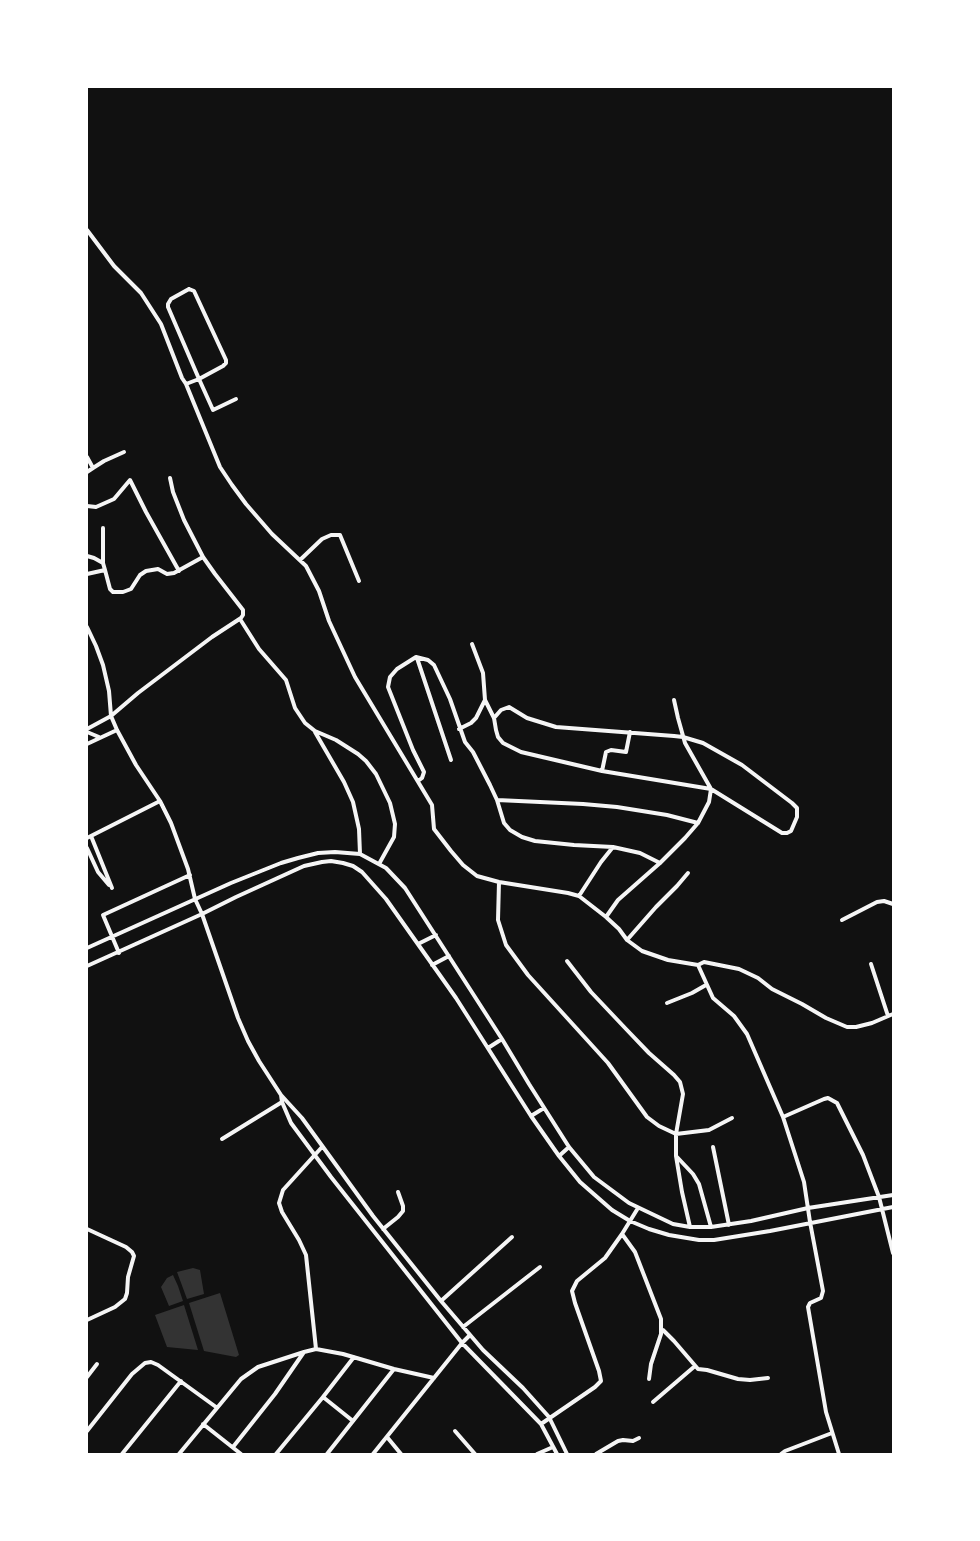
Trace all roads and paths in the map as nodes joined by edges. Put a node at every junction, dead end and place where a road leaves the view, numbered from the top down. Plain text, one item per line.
1 (87, 230) edge
2 (199, 379) junction
3 (186, 384) junction
4 (236, 399) dead end
5 (124, 452) dead end
6 (87, 457) edge
7 (93, 468) junction
8 (87, 472) edge
9 (170, 478) dead end
10 (87, 506) edge
11 (103, 528) dead end
12 (87, 556) edge
13 (203, 557) junction
14 (300, 560) junction
15 (103, 563) junction
16 (105, 570) junction
17 (178, 571) junction
18 (87, 574) edge
19 (359, 581) dead end
20 (240, 619) junction
21 (87, 627) edge
22 (472, 644) dead end
23 (416, 657) junction
24 (485, 700) junction
25 (675, 700) dead end
26 (111, 716) junction
27 (494, 718) junction
28 (459, 729) junction
29 (87, 730) edge
30 (117, 730) junction
31 (315, 731) junction
32 (630, 732) junction
33 (99, 738) junction
34 (683, 738) junction
35 (87, 744) edge
36 (451, 760) dead end
37 (602, 771) junction
38 (418, 781) junction
39 (711, 789) junction
40 (497, 800) junction
41 (160, 801) junction
42 (698, 823) junction
43 (89, 837) edge
44 (613, 847) junction
45 (87, 848) edge
46 (360, 854) junction
47 (660, 863) junction
48 (379, 864) junction
49 (688, 873) dead end
50 (190, 875) junction
51 (499, 882) junction
52 (579, 896) junction
53 (196, 901) junction
54 (893, 904) edge
55 (201, 912) junction
56 (606, 917) junction
57 (842, 920) dead end
58 (435, 935) junction
59 (114, 939) junction
60 (627, 940) junction
61 (419, 944) junction
62 (87, 948) edge
63 (118, 950) junction
64 (447, 957) junction
65 (567, 961) dead end
66 (434, 964) junction
67 (871, 964) dead end
68 (698, 965) junction
69 (87, 966) edge
70 (706, 985) junction
71 (667, 1003) dead end
72 (890, 1015) edge
73 (500, 1040) junction
74 (489, 1047) junction
75 (284, 1101) junction
76 (543, 1108) junction
77 (532, 1116) junction
78 (732, 1118) dead end
79 (783, 1118) junction
80 (676, 1134) junction
81 (222, 1139) dead end
82 (322, 1147) junction
83 (713, 1147) dead end
84 (569, 1148) junction
85 (314, 1155) junction
86 (560, 1156) junction
87 (676, 1156) junction
88 (398, 1192) dead end
89 (893, 1195) edge
90 (359, 1197) junction
91 (879, 1198) junction
92 (351, 1203) junction
93 (882, 1207) junction
94 (893, 1207) edge
95 (636, 1210) junction
96 (809, 1210) junction
97 (631, 1219) junction
98 (809, 1221) junction
99 (729, 1225) junction
100 (690, 1227) junction
101 (711, 1227) junction
102 (87, 1229) edge
103 (383, 1229) junction
104 (622, 1234) junction
105 (512, 1237) dead end
106 (893, 1253) edge
107 (540, 1267) dead end
108 (441, 1301) junction
109 (87, 1320) edge
110 (462, 1327) junction
111 (662, 1329) junction
112 (470, 1335) junction
113 (462, 1343) junction
114 (315, 1349) junction
115 (304, 1352) junction
116 (354, 1357) junction
117 (97, 1364) dead end
118 (695, 1366) junction
119 (394, 1369) junction
120 (87, 1377) edge
121 (434, 1378) junction
122 (768, 1378) dead end
123 (649, 1379) dead end
124 (181, 1381) junction
125 (323, 1397) junction
126 (653, 1402) dead end
127 (216, 1407) junction
128 (549, 1417) junction
129 (353, 1422) junction
130 (203, 1424) junction
131 (541, 1424) junction
132 (87, 1431) edge
133 (455, 1431) dead end
134 (832, 1433) junction
135 (387, 1437) junction
136 (639, 1438) dead end
137 (233, 1447) junction
138 (553, 1447) junction
139 (122, 1454) edge
140 (179, 1454) edge
141 (241, 1454) edge
142 (276, 1454) edge
143 (327, 1454) edge
144 (372, 1454) edge
145 (401, 1454) edge
146 (475, 1454) edge
147 (537, 1454) edge
148 (557, 1454) edge
149 (567, 1454) edge
150 (596, 1454) edge
151 (781, 1454) edge
152 (839, 1454) edge

1 - 3 street
2 - 2 street
2 - 3 street
2 - 4 street
3 - 14 street
5 - 7 street
6 - 7 street
7 - 8 street
9 - 13 street
10 - 17 street
11 - 15 street
12 - 15 street
13 - 17 street
13 - 20 street
14 - 19 street
14 - 38 street
15 - 16 street
16 - 17 street
16 - 18 street
20 - 26 street
20 - 31 street
21 - 26 street
22 - 24 street
23 - 28 street
23 - 36 street
23 - 38 street
24 - 27 street
24 - 28 street
25 - 34 street
26 - 29 street
26 - 30 street
27 - 32 street
27 - 37 street
28 - 40 street
29 - 33 street
30 - 33 street
30 - 41 street
31 - 46 street
31 - 48 street
32 - 34 street
32 - 37 street
33 - 35 street
34 - 39 street
34 - 39 street
37 - 39 street
38 - 51 street
39 - 42 street
40 - 42 street
40 - 44 street
41 - 43 street
41 - 50 street
42 - 47 street
43 - 45 street
44 - 47 street
44 - 52 street
46 - 48 street
46 - 53 street
47 - 56 street
48 - 58 street
49 - 60 street
50 - 53 street
50 - 59 street
51 - 52 street
51 - 80 street
52 - 56 street
53 - 55 street
53 - 59 street
54 - 57 street
55 - 61 street
55 - 63 street
55 - 75 street
56 - 60 street
58 - 61 street
58 - 64 street
59 - 62 street
59 - 63 street
60 - 68 street
61 - 66 street
63 - 69 street
64 - 66 street
64 - 73 street
65 - 80 street
66 - 74 street
67 - 72 street
68 - 70 street
68 - 72 street
70 - 71 street
70 - 79 street
73 - 74 street
73 - 76 street
74 - 77 street
75 - 81 street
75 - 82 street
75 - 85 street
76 - 77 street
76 - 84 street
77 - 86 street
78 - 80 street
79 - 91 street
79 - 96 street
80 - 87 street
82 - 85 street
82 - 90 street
83 - 99 street
84 - 86 street
84 - 95 street
85 - 92 street
85 - 114 street
86 - 97 street
87 - 100 street
87 - 101 street
88 - 103 street
89 - 91 street
90 - 92 street
90 - 103 street
91 - 93 street
91 - 96 street
92 - 113 street
93 - 94 street
93 - 98 street
93 - 106 street
95 - 97 street
95 - 100 street
96 - 98 street
96 - 99 street
97 - 98 street
97 - 104 street
98 - 134 street
99 - 101 street
100 - 101 street
102 - 109 street
103 - 108 street
104 - 111 street
104 - 128 street
105 - 108 street
107 - 110 street
108 - 110 street
110 - 112 street
111 - 118 street
111 - 123 street
112 - 113 street
112 - 128 street
113 - 121 street
113 - 131 street
114 - 115 street
114 - 116 street
115 - 127 street
115 - 137 street
116 - 119 street
116 - 125 street
117 - 120 street
118 - 122 street
118 - 126 street
119 - 121 street
119 - 129 street
121 - 135 street
124 - 127 street
124 - 132 street
124 - 139 street
125 - 129 street
125 - 142 street
127 - 130 street
128 - 131 street
128 - 149 street
129 - 143 street
130 - 137 street
130 - 140 street
131 - 138 street
133 - 146 street
134 - 151 street
134 - 152 street
135 - 144 street
135 - 145 street
136 - 150 street
137 - 141 street
138 - 147 street
138 - 148 street

